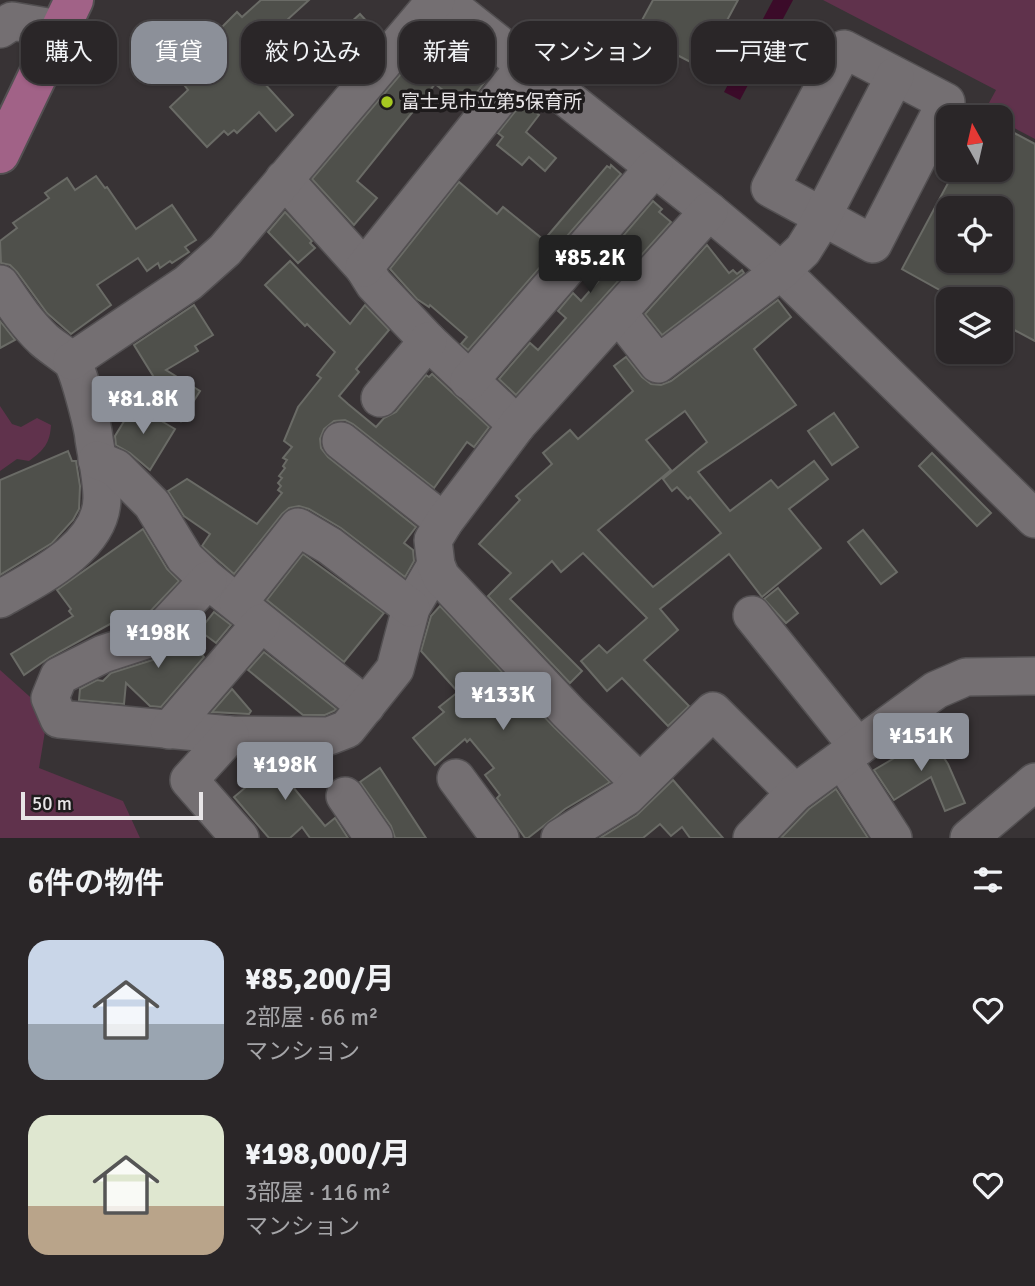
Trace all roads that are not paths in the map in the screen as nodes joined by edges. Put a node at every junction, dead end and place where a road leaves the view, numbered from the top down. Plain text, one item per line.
1 (436, 0) edge
2 (443, 0) edge
3 (67, 14) edge
4 (0, 29) edge
5 (509, 53) edge
6 (895, 76) junction
7 (511, 84) edge
8 (548, 84) edge
9 (0, 154) edge
10 (654, 168) junction
11 (284, 180) junction
12 (709, 211) junction
13 (822, 216) junction
14 (364, 268) junction
15 (781, 271) junction
16 (0, 284) edge
17 (618, 313) junction
18 (428, 341) junction
19 (72, 361) junction
20 (469, 381) junction
21 (380, 398) dead end
22 (517, 425) junction
23 (341, 440) dead end
24 (97, 460) junction
25 (1035, 519) edge
26 (444, 522) junction
27 (436, 565) junction
28 (208, 580) junction
29 (0, 598) edge
30 (411, 608) junction
31 (249, 613) junction
32 (752, 615) dead end
33 (1035, 676) edge
34 (366, 706) junction
35 (169, 730) junction
36 (230, 735) junction
37 (850, 753) junction
38 (456, 778) dead end
39 (1035, 782) edge
40 (640, 783) junction
41 (795, 793) junction
42 (345, 796) dead end
43 (240, 838) edge
44 (374, 838) edge
45 (500, 838) edge
46 (561, 838) edge
47 (752, 838) edge
48 (893, 838) edge
49 (969, 838) edge

1 - 11 street
2 - 5 street
3 - 4 street
3 - 9 main road
6 - 13 street
6 - 13 street
6 - 13 street
7 - 14 street
8 - 10 street
10 - 12 street
10 - 20 street
11 - 14 street
11 - 19 street
12 - 15 street
12 - 17 street
13 - 15 street
14 - 18 street
15 - 17 street
15 - 25 street
16 - 19 street
17 - 22 street
18 - 20 street
18 - 21 street
19 - 24 street
20 - 22 street
22 - 26 street
23 - 26 street
24 - 28 street
24 - 29 street
26 - 27 street
27 - 30 street
27 - 40 street
28 - 31 street
28 - 35 street
30 - 31 street
30 - 34 street
31 - 34 street
31 - 35 street
32 - 37 street
33 - 37 street
34 - 36 street
35 - 36 street
36 - 43 street
37 - 41 street
37 - 48 street
38 - 45 street
39 - 49 street
40 - 41 street
40 - 46 street
41 - 47 street
42 - 44 street

